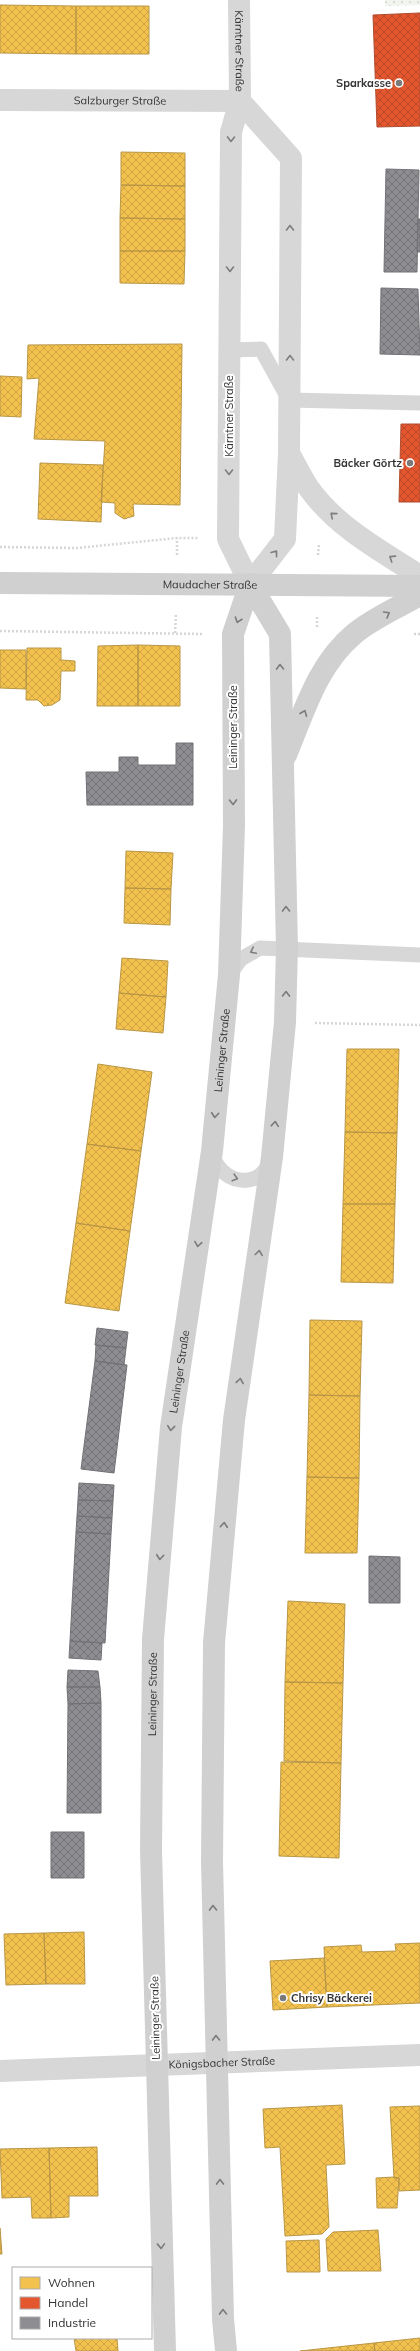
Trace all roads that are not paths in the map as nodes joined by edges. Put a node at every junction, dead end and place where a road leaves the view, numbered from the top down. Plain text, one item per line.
1 (239, 0) edge
2 (0, 100) edge
3 (240, 101) junction
4 (229, 350) junction
5 (289, 400) junction
6 (420, 403) edge
7 (289, 452) junction
8 (420, 576) edge
9 (0, 583) edge
10 (250, 584) junction
11 (420, 586) edge
12 (420, 595) edge
13 (284, 762) junction
14 (287, 948) junction
15 (420, 955) edge
16 (229, 975) junction
17 (212, 1151) junction
18 (272, 1157) junction
19 (420, 2055) edge
20 (217, 2063) junction
21 (156, 2066) junction
22 (0, 2072) edge
23 (166, 2351) edge
24 (226, 2351) edge

1 - 3 street, Kärntner Straße
2 - 3 street, Salzburger Straße
3 -> 4 street, Kärntner Straße
5 -> 3 street, Kärntner Straße
4 - 5 lane
4 -> 10 street, Kärntner Straße
5 - 6 lane
5 - 7 street, Kärntner Straße
8 -> 7 street, Kärntner Straße
10 -> 7 street, Kärntner Straße
9 - 10 street, Maudacher Straße
10 - 11 street, Maudacher Straße
13 -> 10 street
10 -> 16 street, Leininger Straße
13 -> 12 street
14 -> 13 street
14 - 15 lane
14 -> 16 lane
18 -> 14 street
16 -> 17 street, Leininger Straße
17 -> 18 lane
17 -> 21 street, Leininger Straße
20 -> 18 street
19 - 20 street, Königsbacher Straße
20 - 21 street, Königsbacher Straße
24 -> 20 street
21 - 22 street, Königsbacher Straße
21 -> 23 street, Leininger Straße

